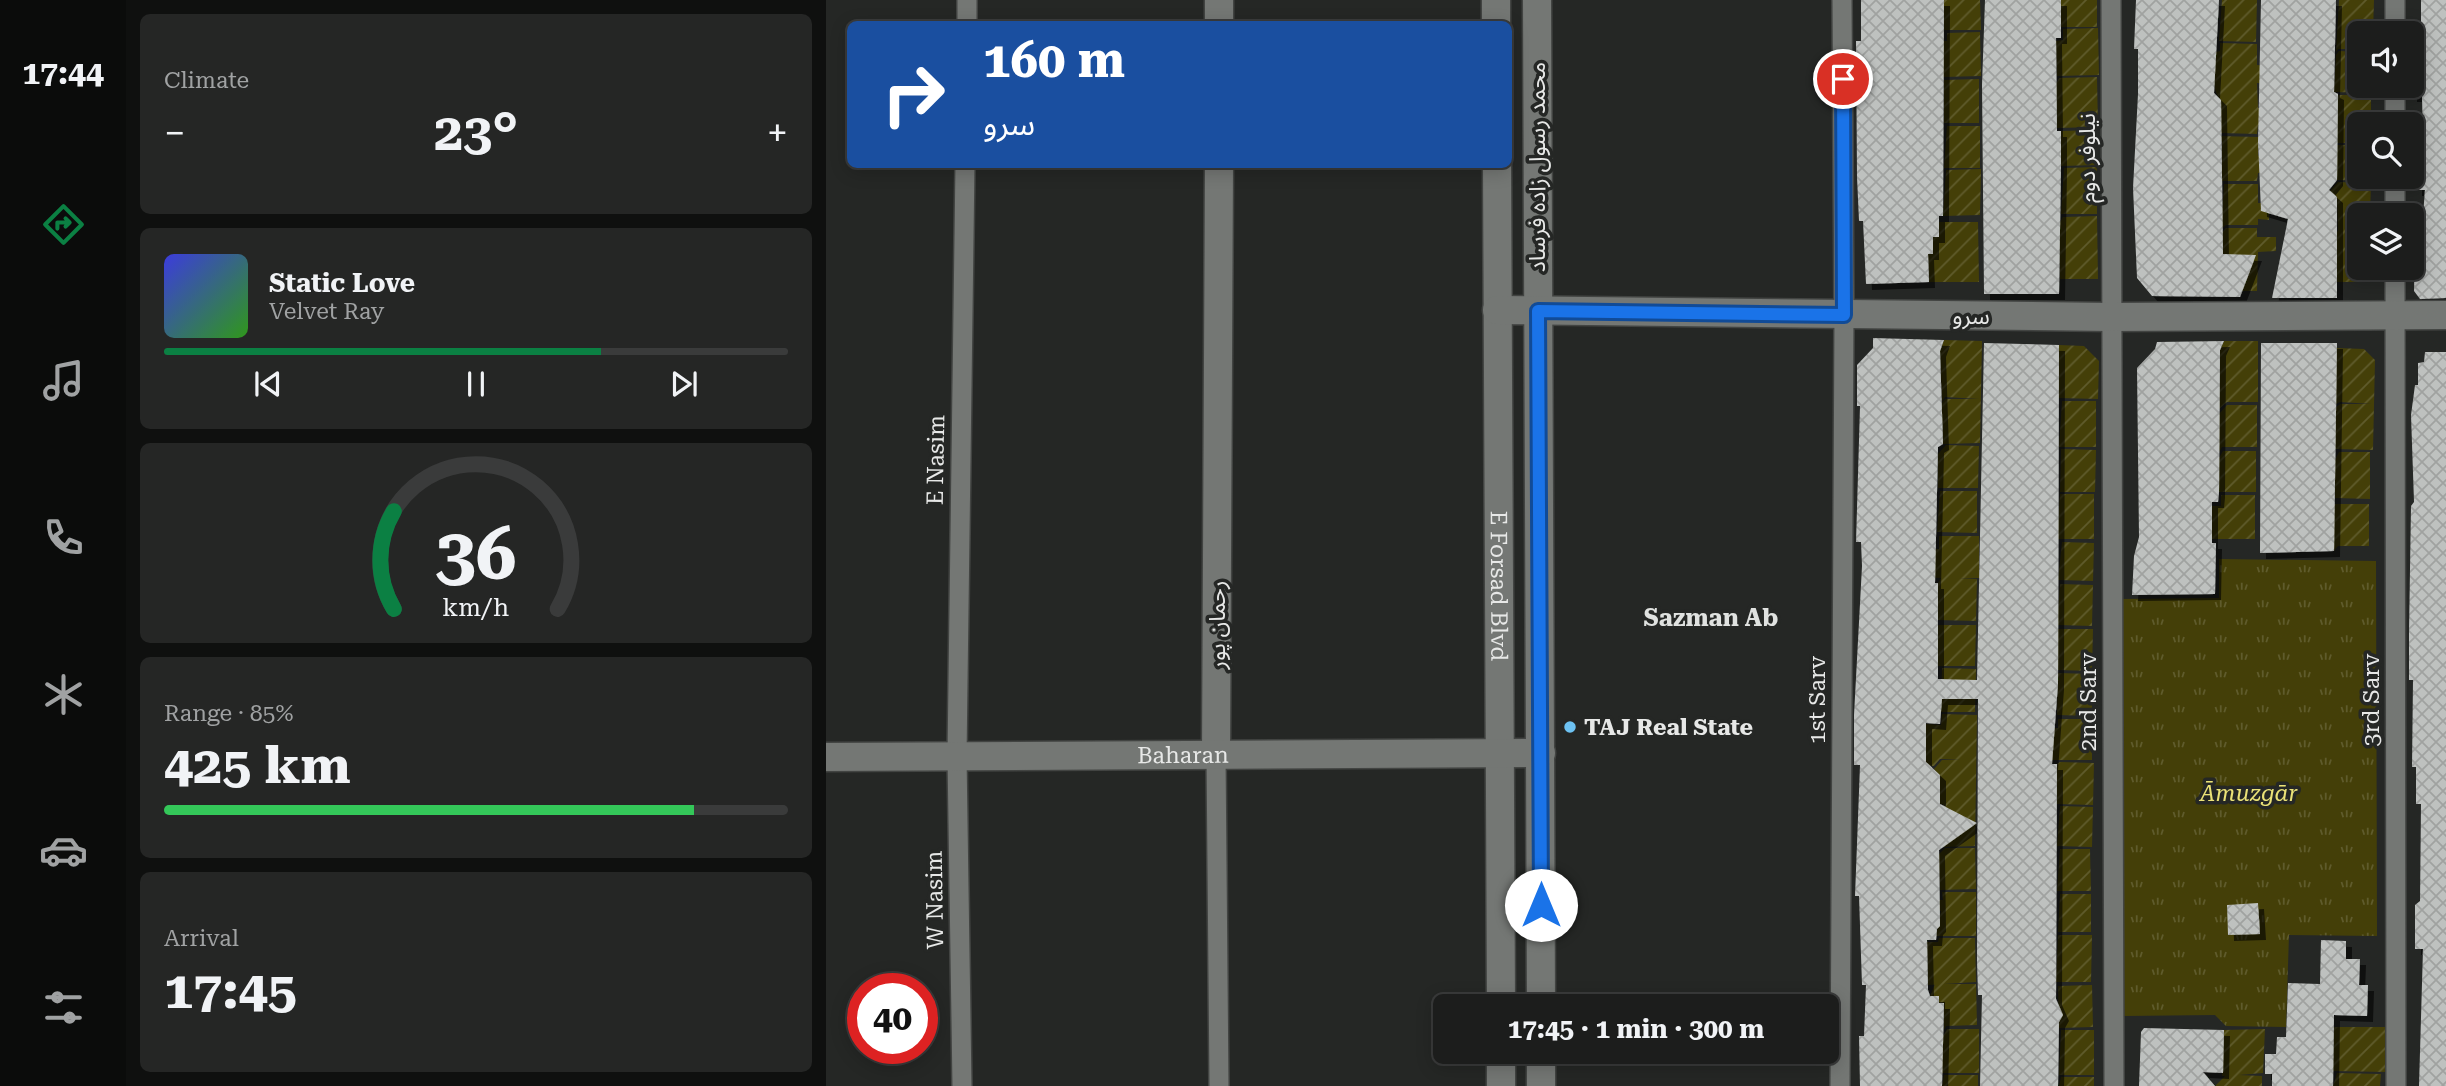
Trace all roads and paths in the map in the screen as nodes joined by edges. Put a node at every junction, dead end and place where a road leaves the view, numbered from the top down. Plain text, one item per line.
1 (967, 0) edge
2 (1219, 0) edge
3 (1496, 0) edge
4 (1537, 0) edge
5 (1842, 0) edge
6 (2112, 0) edge
7 (2395, 0) edge
8 (967, 21) edge
9 (1219, 21) edge
10 (1496, 21) edge
11 (2395, 21) edge
12 (965, 168) edge
13 (1219, 168) edge
14 (1496, 168) edge
15 (2395, 280) edge
16 (1497, 310) junction
17 (1538, 311) junction
18 (1844, 315) junction
19 (2395, 315) junction
20 (2446, 315) edge
21 (2110, 317) junction
22 (1500, 753) junction
23 (1541, 753) junction
24 (1216, 755) junction
25 (957, 756) junction
26 (826, 757) edge
27 (1501, 994) edge
28 (1541, 994) edge
29 (1501, 1064) edge
30 (1541, 1064) edge
31 (962, 1086) edge
32 (1219, 1086) edge
33 (1501, 1086) edge
34 (1541, 1086) edge
35 (1840, 1086) edge
36 (2114, 1086) edge
37 (2396, 1086) edge

1 - 8 street
2 - 9 street
3 - 10 street
4 - 17 street, محمد رسول زاده فرساد
5 - 18 street, 1st Sarv
6 - 21 street, نیلوفر دوم
7 - 11 street
12 - 25 street, E Nasim
13 - 24 street, رحمان پور
14 - 16 street, E Forsad Blvd
15 - 19 street, 3rd Sarv
16 - 17 street, سرو
16 - 22 street, E Forsad Blvd
17 - 18 street, سرو
17 - 23 street, محمد رسول زاده فرساد
18 - 21 street, سرو
18 - 35 street, 1st Sarv
19 - 20 street, سرو
19 - 21 street, سرو
19 - 37 street, 3rd Sarv
21 - 36 street, 2nd Sarv
22 - 23 street, Baharan
22 - 24 street, Baharan
22 - 27 street, E Forsad Blvd
23 - 28 street, محمد رسول زاده فرساد
24 - 25 street, Baharan
24 - 32 street, رحمان پور
25 - 26 street, Baharan
25 - 31 street, W Nasim
29 - 33 street
30 - 34 street

